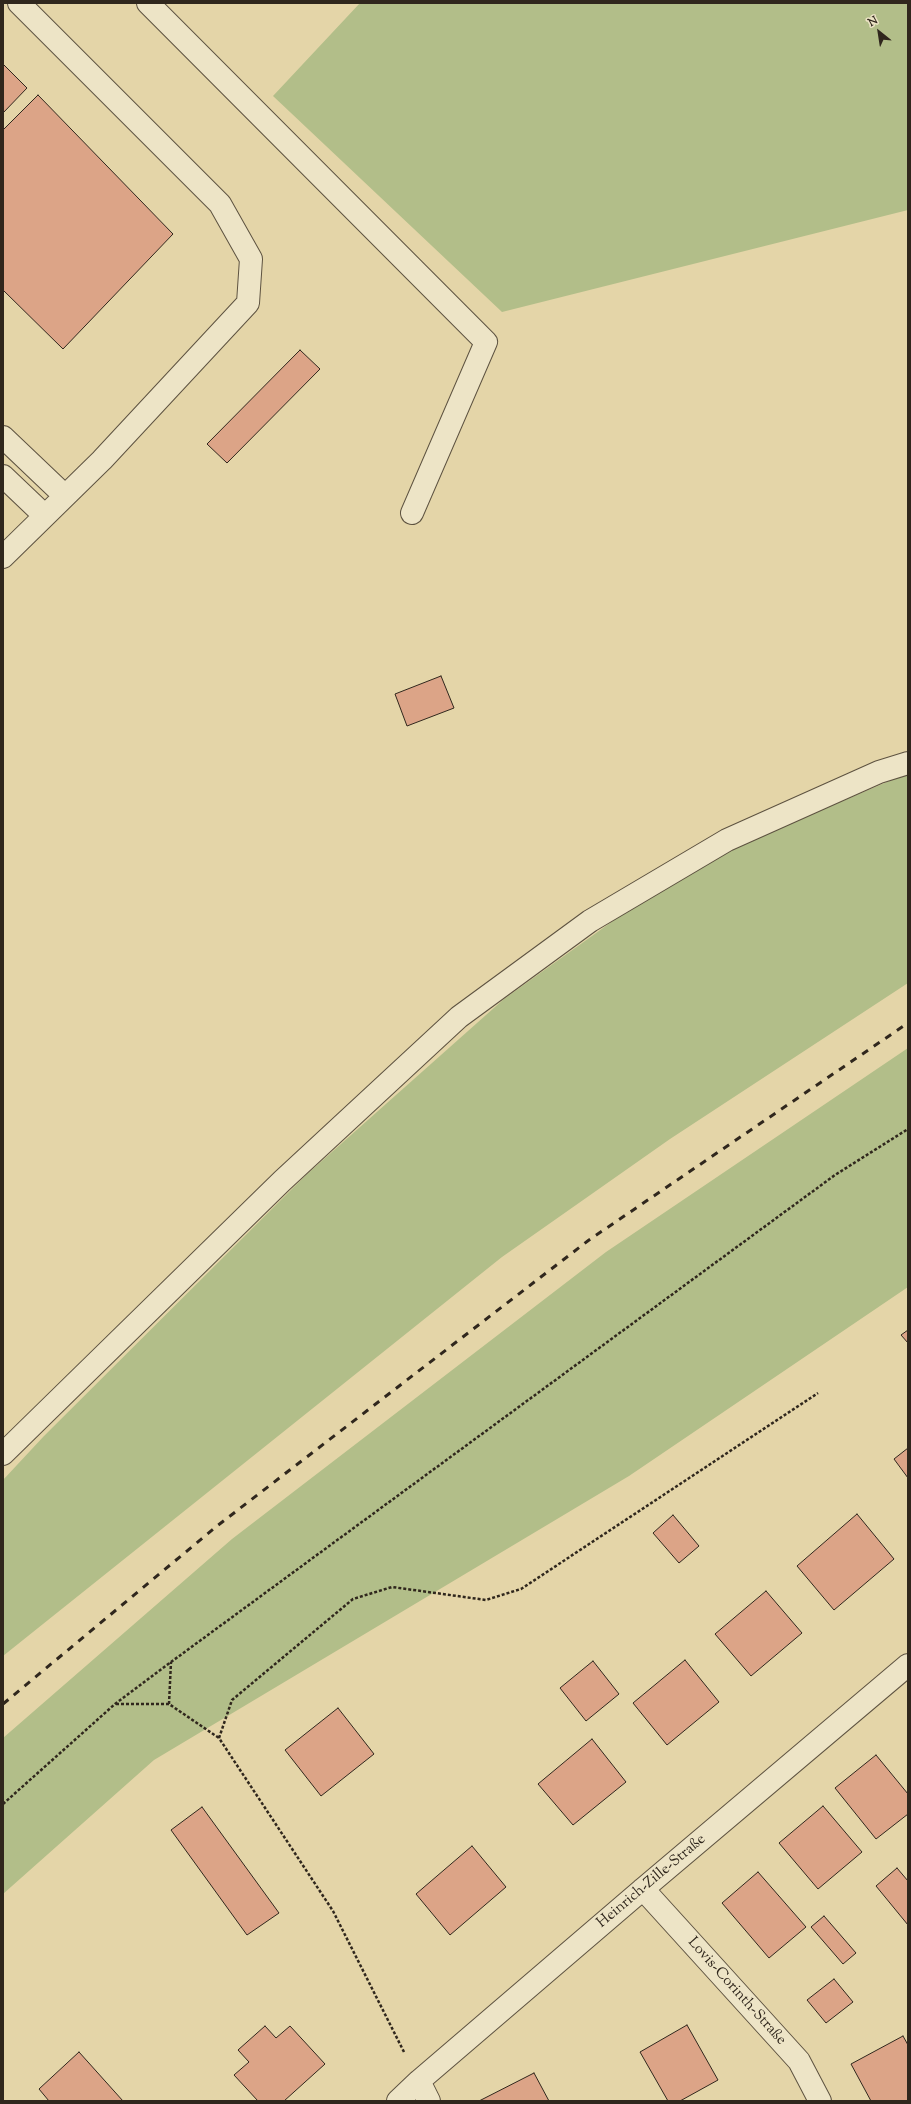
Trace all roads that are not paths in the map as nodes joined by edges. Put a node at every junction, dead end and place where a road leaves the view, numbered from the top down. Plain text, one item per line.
1 (19, 3) edge
2 (148, 3) edge
3 (3, 437) edge
4 (3, 476) edge
5 (65, 496) junction
6 (412, 513) dead end
7 (44, 515) junction
8 (3, 558) edge
9 (908, 763) edge
10 (3, 1454) edge
11 (908, 1665) edge
12 (643, 1888) junction
13 (419, 2081) junction
14 (398, 2101) edge
15 (429, 2101) edge
16 (820, 2101) edge

1 - 5 street
2 - 6 street
3 - 5 street
4 - 7 street
5 - 7 street
7 - 8 street
9 - 10 street
11 - 12 street, Heinrich-Zille-Straße
12 - 13 street, Heinrich-Zille-Straße
12 - 16 street, Lovis-Corinth-Straße
13 - 14 street, Heinrich-Zille-Straße
13 - 15 street

